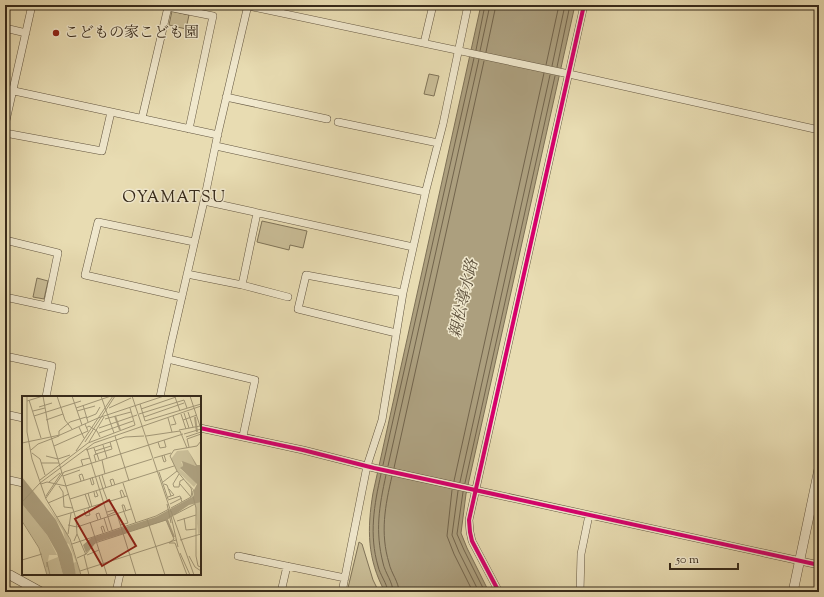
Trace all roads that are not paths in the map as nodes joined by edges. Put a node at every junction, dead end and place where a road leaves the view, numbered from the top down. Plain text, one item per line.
1 (32, 5) edge
2 (433, 5) edge
3 (468, 5) edge
4 (584, 5) edge
5 (248, 6) edge
6 (5, 28) edge
7 (26, 33) junction
8 (424, 43) junction
9 (459, 50) junction
10 (566, 74) junction
11 (5, 89) edge
12 (14, 91) junction
13 (226, 97) junction
14 (111, 112) junction
15 (142, 118) junction
16 (327, 119) dead end
17 (338, 122) dead end
18 (5, 125) edge
19 (190, 129) junction
20 (819, 130) edge
21 (5, 133) edge
22 (218, 135) junction
23 (438, 143) junction
24 (216, 146) junction
25 (426, 192) junction
26 (204, 201) junction
27 (257, 213) junction
28 (5, 240) edge
29 (194, 242) junction
30 (414, 247) junction
31 (188, 274) junction
32 (242, 285) junction
33 (403, 294) junction
34 (5, 297) edge
35 (182, 297) junction
36 (288, 297) dead end
37 (47, 306) junction
38 (65, 310) dead end
39 (396, 333) junction
40 (5, 356) edge
41 (168, 359) junction
42 (46, 396) edge
43 (160, 396) edge
44 (5, 414) edge
45 (22, 418) edge
46 (201, 428) edge
47 (243, 436) junction
48 (371, 467) junction
49 (819, 469) edge
50 (5, 479) edge
51 (22, 483) edge
52 (472, 489) junction
53 (589, 516) junction
54 (238, 556) dead end
55 (799, 561) junction
56 (287, 566) junction
57 (819, 566) edge
58 (5, 574) edge
59 (120, 575) edge
60 (345, 578) junction
61 (41, 592) edge
62 (116, 592) edge
63 (281, 592) edge
64 (342, 592) edge
65 (499, 592) edge
66 (580, 592) edge
67 (793, 592) edge

1 - 7 street
2 - 8 street
3 - 9 street
4 - 10 street
5 - 8 street
5 - 13 street
6 - 7 street
7 - 12 street
8 - 9 street
9 - 10 street
9 - 23 street
10 - 20 street
10 - 52 street
11 - 12 street
12 - 14 street
12 - 18 street
13 - 16 street
13 - 22 street
14 - 15 street
14 - 21 street
15 - 19 street
15 - 19 street
17 - 23 street
19 - 22 street
22 - 24 street
23 - 25 street
24 - 25 street
24 - 26 street
25 - 30 street
26 - 27 street
26 - 29 street
27 - 30 street
27 - 32 street
28 - 37 street
29 - 31 street
29 - 35 street
30 - 33 street
31 - 32 street
31 - 35 street
32 - 36 street
33 - 39 street
33 - 39 street
34 - 37 street
35 - 41 street
37 - 38 street
39 - 48 street
40 - 42 street
41 - 43 street
41 - 47 street
44 - 45 street
46 - 47 street
47 - 48 street
48 - 52 street
48 - 60 street
49 - 55 street
50 - 51 street
52 - 53 street
52 - 65 street
53 - 55 street
53 - 66 street
54 - 56 street
55 - 57 street
55 - 67 street
56 - 60 street
56 - 63 street
58 - 61 street
59 - 62 street
60 - 64 street

